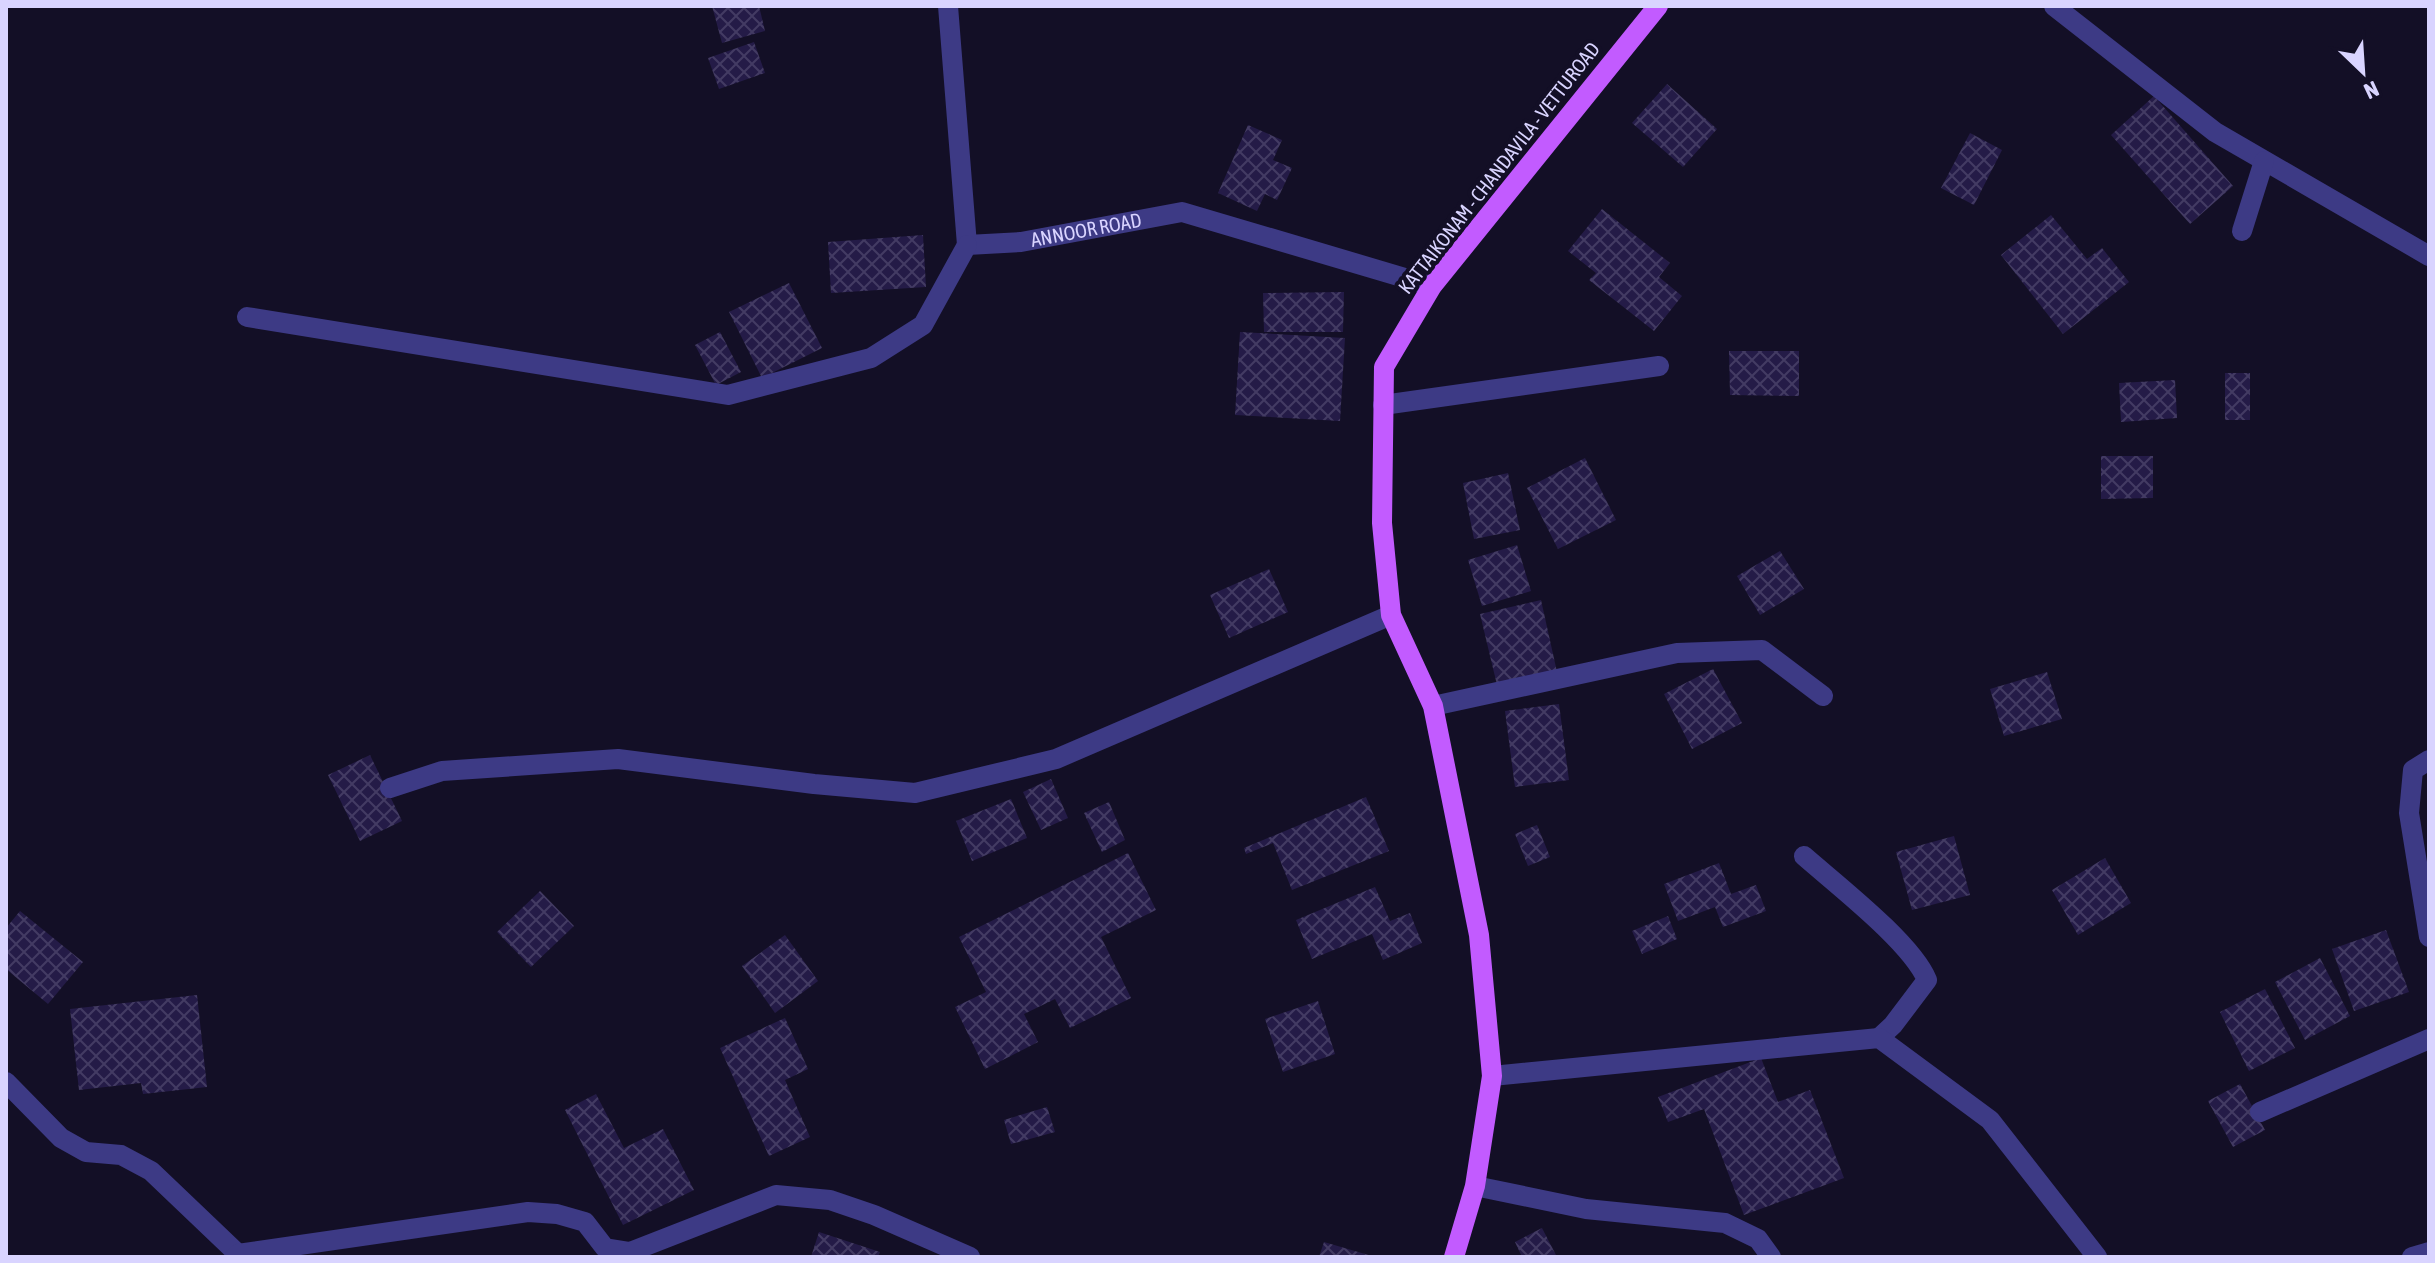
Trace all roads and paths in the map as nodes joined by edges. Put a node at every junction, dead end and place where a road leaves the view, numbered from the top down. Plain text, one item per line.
1 (948, 6) edge
2 (1658, 6) edge
3 (2054, 6) edge
4 (2264, 161) junction
5 (2242, 231) dead end
6 (967, 245) junction
7 (2429, 256) edge
8 (1432, 286) junction
9 (247, 317) dead end
10 (1659, 366) dead end
11 (1383, 405) junction
12 (1391, 615) junction
13 (1823, 696) dead end
14 (1433, 706) junction
15 (2429, 760) edge
16 (390, 788) dead end
17 (1804, 856) dead end
18 (2429, 937) edge
19 (1879, 1038) junction
20 (2429, 1039) edge
21 (1492, 1076) junction
22 (6, 1082) edge
23 (2260, 1112) dead end
24 (1475, 1186) junction
25 (2429, 1252) edge
26 (236, 1256) edge
27 (970, 1257) edge
28 (1454, 1257) edge
29 (1771, 1257) edge
30 (2097, 1257) edge
31 (2412, 1257) edge

1 - 6 street
2 - 8 main road, KATTAIKONAM - CHANDAVILA - VETTUROAD
3 - 4 street
4 - 5 street
4 - 7 street
6 - 8 street, ANNOOR ROAD
6 - 9 street
8 - 11 main road, KATTAIKONAM - CHANDAVILA - VETTUROAD
10 - 11 street
11 - 12 main road, KATTAIKONAM - CHANDAVILA - VETTUROAD
12 - 14 main road, KATTAIKONAM - CHANDAVILA - VETTUROAD
12 - 16 street
13 - 14 street
14 - 21 main road, KATTAIKONAM - CHANDAVILA - VETTUROAD
15 - 18 street
17 - 19 street
19 - 21 street
19 - 30 street
20 - 23 street
21 - 24 main road, KATTAIKONAM - CHANDAVILA - VETTUROAD
22 - 26 street
24 - 28 main road, KATTAIKONAM - CHANDAVILA - VETTUROAD
24 - 29 street
25 - 31 street
26 - 27 street

